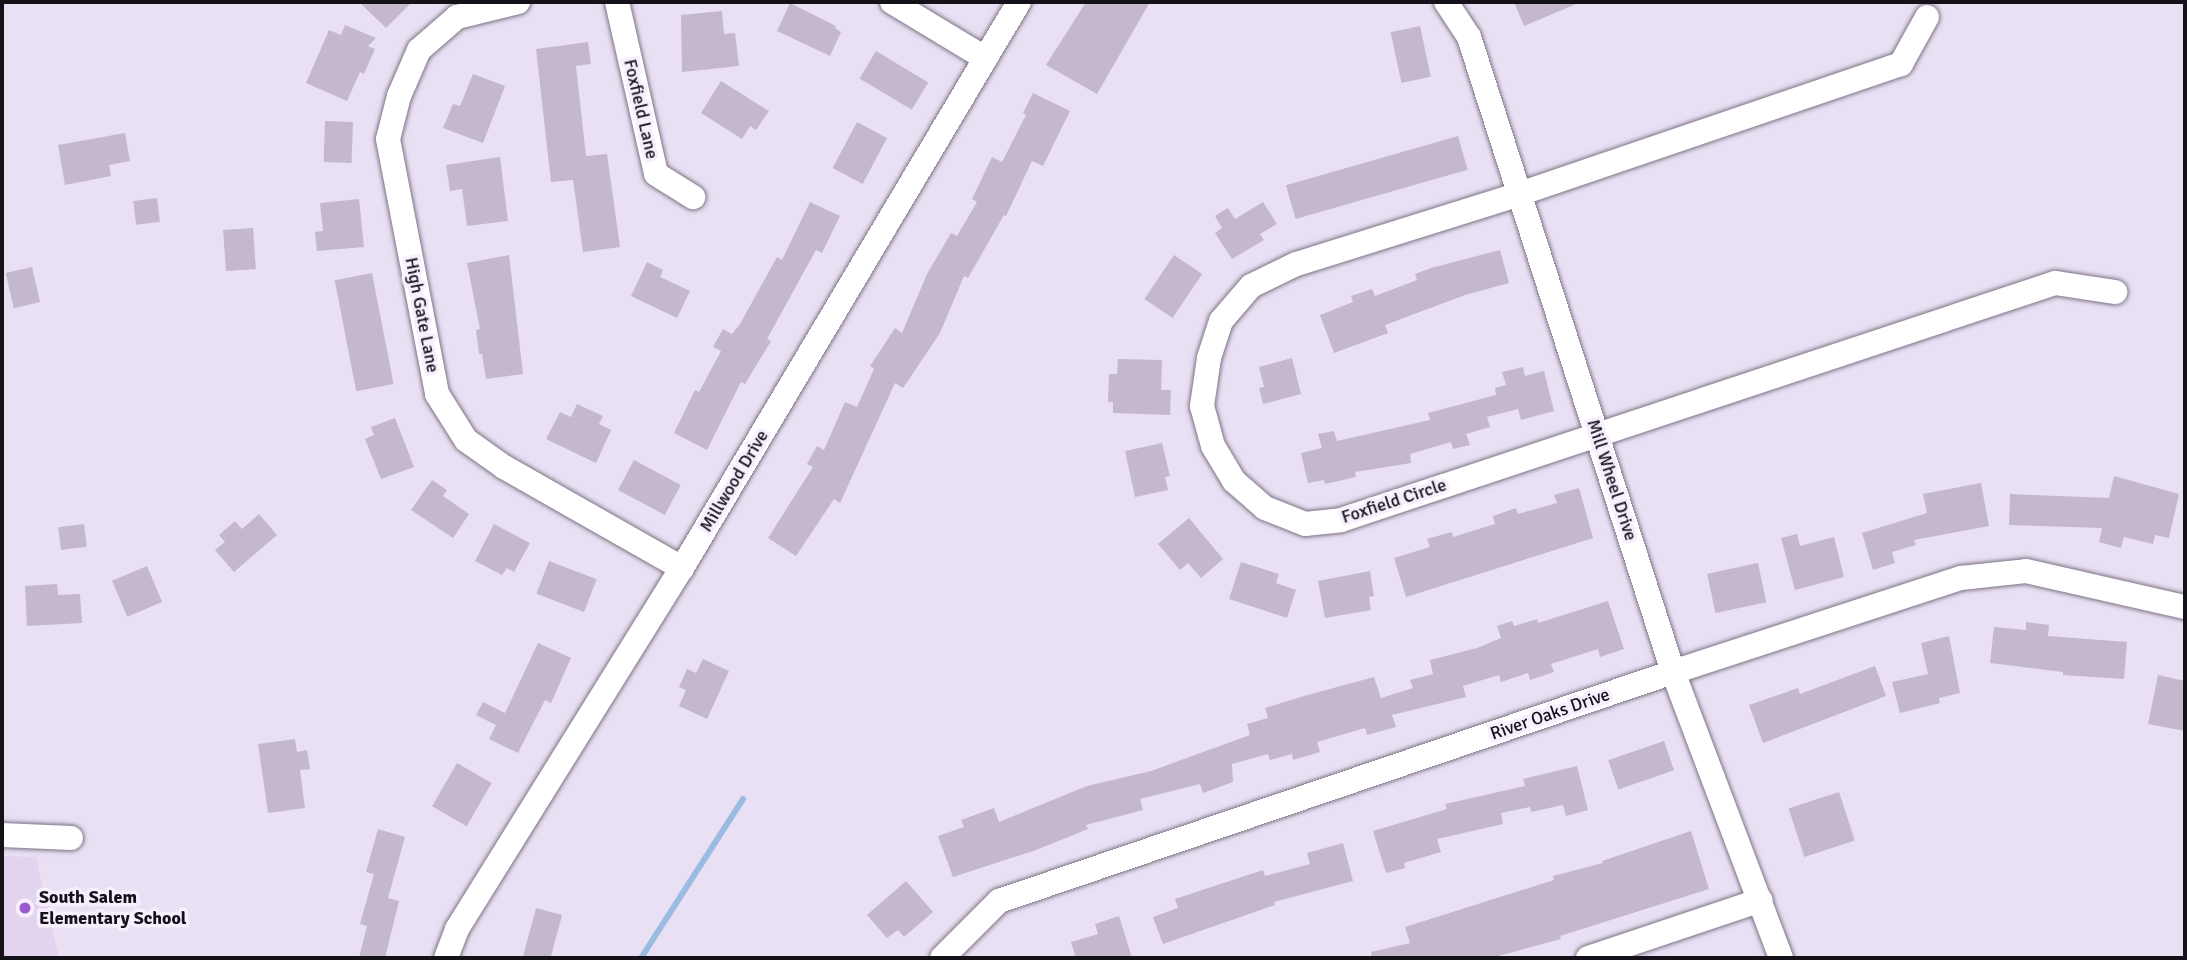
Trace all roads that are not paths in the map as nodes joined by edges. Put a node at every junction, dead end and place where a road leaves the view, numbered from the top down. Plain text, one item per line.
1 (518, 2) edge
2 (617, 2) edge
3 (892, 2) edge
4 (1019, 2) edge
5 (1446, 2) edge
6 (1927, 18) dead end
7 (985, 58) junction
8 (1520, 194) junction
9 (693, 197) dead end
10 (2115, 292) dead end
11 (1598, 434) junction
12 (682, 568) junction
13 (2185, 607) edge
14 (1673, 672) junction
15 (2, 835) edge
16 (71, 838) dead end
17 (1761, 900) junction
18 (446, 958) edge
19 (942, 958) edge
20 (1588, 958) edge
21 (1781, 958) edge

1 - 12 street, High Gate Lane
2 - 9 street, Foxfield Lane
3 - 7 street
4 - 7 street, Millwood Drive
5 - 8 street, Mill Wheel Drive
6 - 8 street, Foxfield Circle
7 - 12 street, Millwood Drive
8 - 11 street, Mill Wheel Drive
8 - 11 street, Foxfield Circle
10 - 11 street, Foxfield Circle
11 - 14 street, Mill Wheel Drive
12 - 18 street, Millwood Drive
13 - 14 street, River Oaks Drive
14 - 17 street, Mill Wheel Drive
14 - 19 street, River Oaks Drive
15 - 16 street
17 - 20 street
17 - 21 street, Mill Wheel Drive

